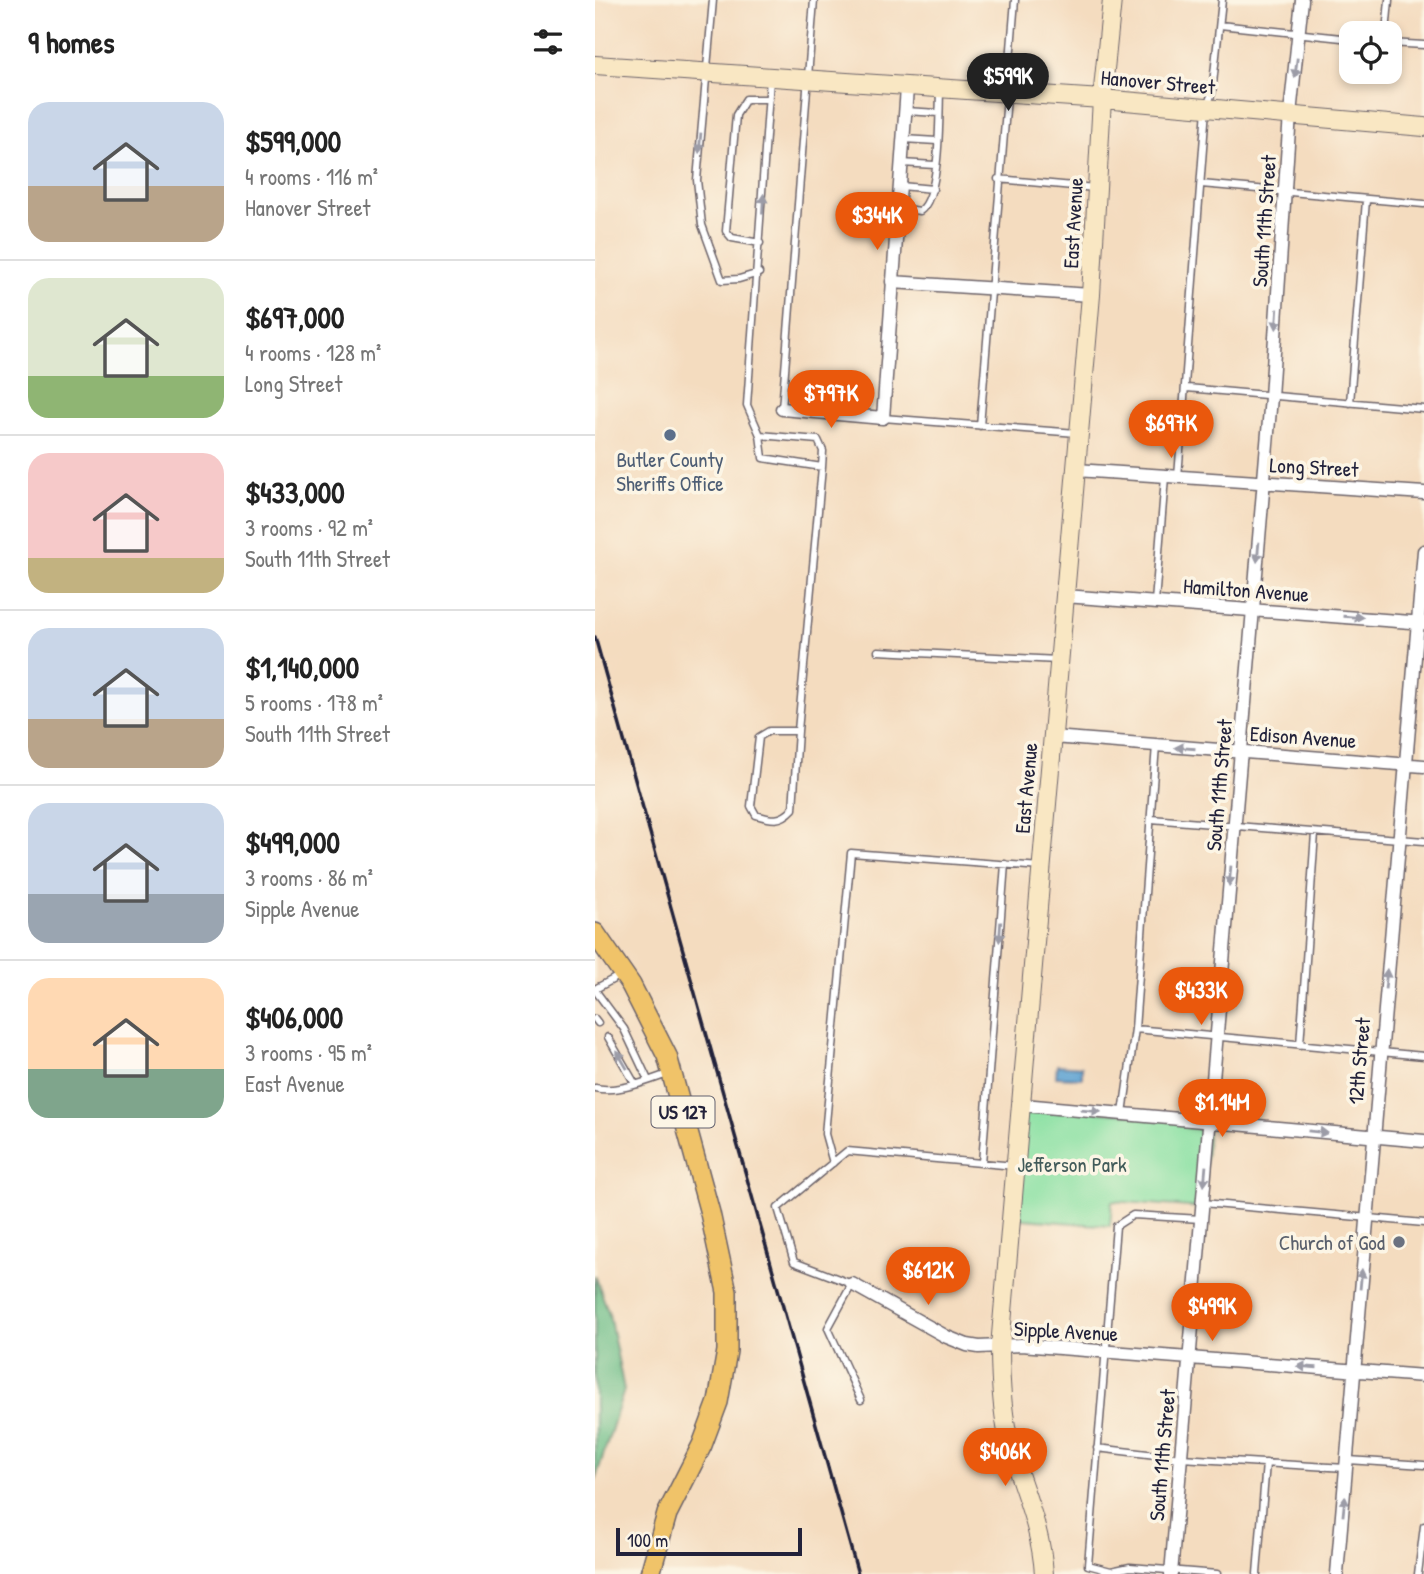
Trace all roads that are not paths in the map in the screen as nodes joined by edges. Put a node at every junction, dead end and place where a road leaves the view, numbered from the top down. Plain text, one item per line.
1 (713, 0) edge
2 (814, 0) edge
3 (1015, 0) edge
4 (1112, 0) edge
5 (1221, 0) edge
6 (1302, 0) edge
7 (1389, 0) edge
8 (1387, 21) edge
9 (1220, 25) junction
10 (1300, 35) junction
11 (1339, 38) edge
12 (1402, 44) edge
13 (1424, 45) edge
14 (595, 65) edge
15 (706, 75) junction
16 (770, 79) junction
17 (807, 82) junction
18 (907, 88) junction
19 (940, 90) junction
20 (1005, 94) junction
21 (769, 99) junction
22 (1102, 99) junction
23 (1206, 109) junction
24 (905, 111) junction
25 (939, 113) junction
26 (1290, 114) junction
27 (1424, 127) edge
28 (903, 139) junction
29 (937, 141) junction
30 (901, 163) junction
31 (935, 165) junction
32 (998, 179) junction
33 (1201, 184) junction
34 (899, 186) junction
35 (1097, 188) junction
36 (933, 189) junction
37 (1285, 193) junction
38 (1366, 200) junction
39 (1424, 204) edge
40 (897, 208) junction
41 (760, 243) junction
42 (759, 272) junction
43 (892, 282) junction
44 (990, 288) junction
45 (1091, 295) junction
46 (1187, 388) junction
47 (1271, 397) junction
48 (1350, 403) junction
49 (782, 409) joint
50 (1424, 410) edge
51 (883, 418) junction
52 (979, 425) junction
53 (1079, 433) junction
54 (760, 435) junction
55 (822, 467) junction
56 (1076, 470) junction
57 (1171, 477) junction
58 (1263, 484) junction
59 (1424, 493) edge
60 (1424, 551) edge
61 (1065, 596) junction
62 (1155, 602) junction
63 (1253, 609) junction
64 (1420, 622) edge
65 (878, 651) dead end
66 (1059, 660) junction
67 (798, 731) junction
68 (1053, 737) junction
69 (1156, 745) junction
70 (1241, 752) junction
71 (1404, 764) junction
72 (1424, 766) edge
73 (1151, 819) junction
74 (1234, 827) junction
75 (1315, 833) junction
76 (1398, 839) junction
77 (1424, 841) edge
78 (1005, 864) junction
79 (1042, 867) junction
80 (595, 933) edge
81 (623, 974) junction
82 (595, 989) edge
83 (1135, 1029) junction
84 (608, 1037) dead end
85 (1217, 1037) junction
86 (1300, 1045) junction
87 (1379, 1052) junction
88 (1424, 1056) edge
89 (672, 1072) junction
90 (648, 1080) junction
91 (635, 1084) junction
92 (595, 1088) edge
93 (1023, 1105) junction
94 (1123, 1113) junction
95 (1209, 1121) junction
96 (1372, 1138) junction
97 (1424, 1141) edge
98 (833, 1163) junction
99 (982, 1163) junction
100 (1017, 1166) junction
101 (1203, 1203) junction
102 (1366, 1218) junction
103 (1201, 1219) junction
104 (1424, 1223) edge
105 (852, 1284) junction
106 (1000, 1347) junction
107 (1106, 1352) junction
108 (1189, 1358) junction
109 (1353, 1370) junction
110 (1424, 1376) edge
111 (861, 1400) dead end
112 (1097, 1448) junction
113 (1181, 1458) junction
114 (1266, 1463) junction
115 (1348, 1464) junction
116 (1424, 1465) edge
117 (1424, 1525) edge
118 (1171, 1572) edge
119 (650, 1574) edge
120 (1044, 1574) edge
121 (1217, 1574) edge
122 (1257, 1574) edge
123 (1337, 1574) edge
124 (1418, 1574) edge

1 - 15 lane
2 - 17 lane
3 - 20 lane
4 - 22 street, East Avenue
5 - 9 lane
6 - 10 street, South 11th Street
7 - 8 lane
9 - 10 lane
9 - 23 lane
10 - 11 lane
10 -> 26 street, South 11th Street
12 - 13 lane
14 - 15 street, Hanover Street
15 - 16 street, Hanover Street
15 -> 42 lane
16 - 17 street, Hanover Street
16 - 21 lane
17 - 18 street, Hanover Street
17 - 49 lane
18 - 19 street, Hanover Street
18 - 24 street
19 - 20 street, Hanover Street
19 - 25 lane
20 - 22 street, Hanover Street
20 - 32 lane
41 -> 21 lane
21 - 41 lane
22 - 23 street, Hanover Street
22 - 35 street, East Avenue
23 - 26 street, Hanover Street
23 - 33 lane
24 - 25 lane
24 - 28 street
25 - 29 lane
26 - 27 street, Hanover Street
26 - 37 street, South 11th Street
28 - 29 lane
28 - 30 street
29 - 31 lane
30 - 31 lane
30 - 34 street
31 - 36 lane
32 - 35 lane
32 - 44 lane
33 - 37 lane
33 - 46 lane
34 - 36 lane
34 - 40 street
35 - 45 street, East Avenue
36 - 40 lane
37 - 38 lane
37 -> 47 street, South 11th Street
38 - 39 lane
38 - 48 lane
40 - 43 street
41 - 42 lane
42 - 54 lane
43 - 44 street
43 - 51 street
44 - 45 street
44 - 52 lane
45 - 53 street, East Avenue
46 - 47 lane
46 - 57 lane
47 - 48 lane
47 - 58 street, South 11th Street
48 - 50 lane
49 - 51 street
51 - 52 lane
52 - 53 lane
53 - 56 street, East Avenue
54 - 55 lane
54 - 55 lane
55 - 67 lane
56 - 57 street, Long Street
56 - 61 street, East Avenue
57 - 58 street, Long Street
57 - 62 lane
58 - 59 street, Long Street
58 -> 63 street, South 11th Street
60 - 64 street, 12th Street
61 - 62 street, Hamilton Avenue
61 - 66 street, East Avenue
62 - 63 street, Hamilton Avenue
63 -> 64 street, Hamilton Avenue
63 - 70 street, South 11th Street
64 - 71 street, 12th Street
65 - 66 lane
66 - 68 street, East Avenue
67 - 67 lane
68 - 69 street, Edison Avenue
68 - 79 street, East Avenue
70 -> 69 street, Edison Avenue
69 - 73 lane
70 - 71 street, Edison Avenue
70 - 74 street, South 11th Street
71 - 72 street, Edison Avenue
71 - 76 street, 12th Street
73 - 74 lane
73 - 83 lane
74 - 75 lane
74 -> 85 street, South 11th Street
75 - 76 lane
75 - 86 lane
76 - 77 lane
87 -> 76 street, 12th Street
78 - 79 lane
78 - 98 lane
78 -> 99 lane
79 - 93 street, East Avenue
80 - 81 main road, US 127
81 - 82 lane
81 - 89 main road, US 127
82 - 90 lane
83 - 85 lane
83 - 94 lane
91 -> 84 lane
85 - 86 lane
85 - 95 street, South 11th Street
86 - 87 lane
87 - 88 lane
87 - 96 street, 12th Street
89 - 90 lane
89 - 119 main road, US 127
90 - 91 lane
91 - 92 lane
93 -> 94 street
93 - 100 street, East Avenue
94 - 95 street
95 -> 96 street
95 -> 101 street, South 11th Street
96 - 97 street
96 - 102 street, 12th Street
98 - 99 lane
98 - 105 lane
99 - 100 lane
100 - 106 street, East Avenue
101 - 102 lane
101 - 103 street, South 11th Street
102 - 104 lane
109 -> 102 street, 12th Street
103 - 107 lane
103 - 108 street, South 11th Street
105 - 106 street, Sipple Avenue
105 - 111 lane
106 - 107 street, Sipple Avenue
106 - 120 street, East Avenue
107 - 108 street, Sipple Avenue
107 - 112 lane
109 -> 108 street, Sipple Avenue
108 - 113 street, South 11th Street
109 - 110 street, Sipple Avenue
109 - 115 street, 12th Street
112 - 113 lane
112 - 118 lane
113 - 114 lane
113 - 118 street, South 11th Street
114 - 115 lane
114 - 122 lane
115 - 116 lane
123 -> 115 street, 12th Street
117 - 124 lane
118 - 121 lane

